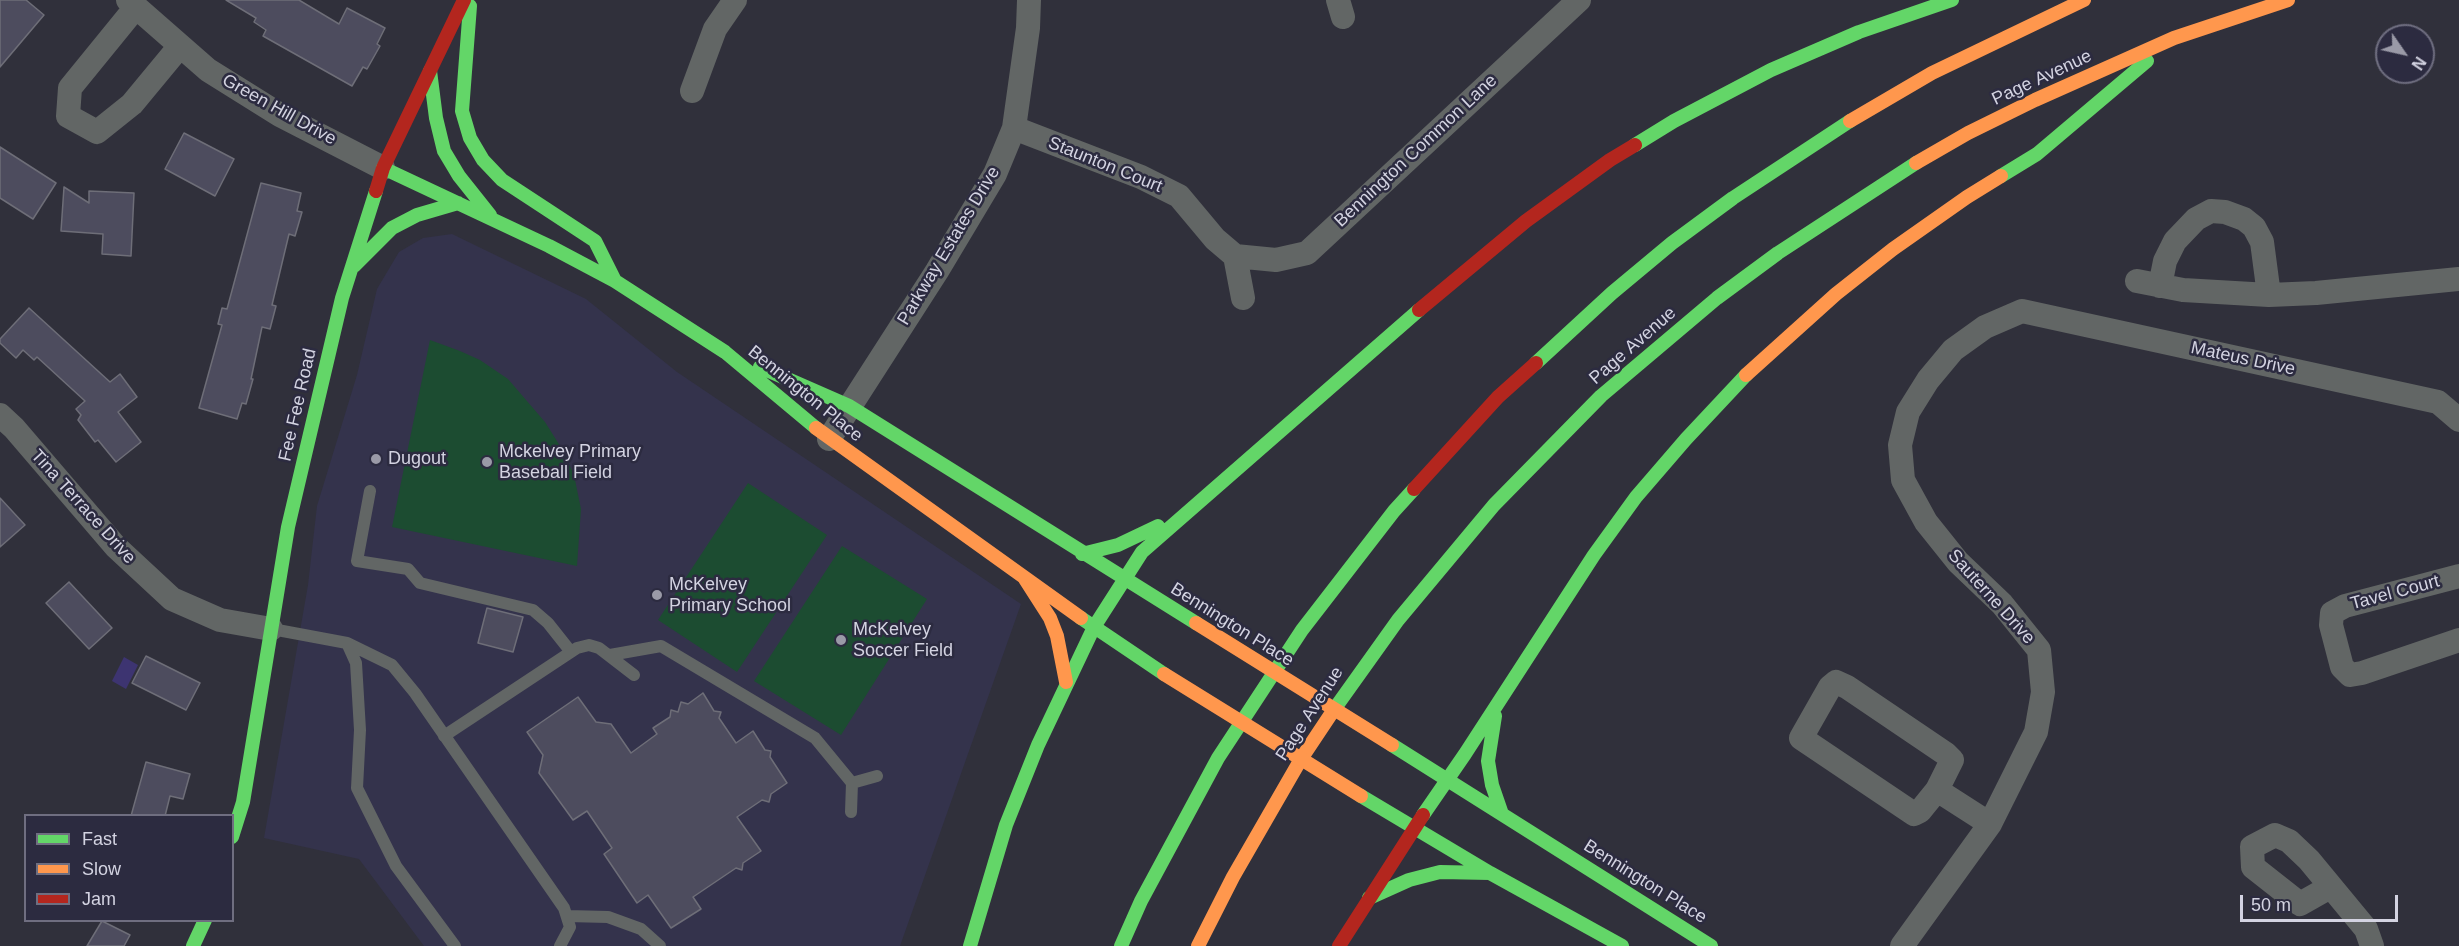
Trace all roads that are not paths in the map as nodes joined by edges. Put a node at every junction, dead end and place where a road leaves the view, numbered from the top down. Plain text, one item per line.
1 (464, 0) edge
2 (470, 0) edge
3 (735, 0) edge
4 (1029, 0) edge
5 (1579, 0) edge
6 (1952, 0) edge
7 (2084, 0) edge
8 (2288, 0) edge
9 (132, 3) edge
10 (2174, 38) junction
11 (180, 46) junction
12 (430, 71) junction
13 (692, 91) dead end
14 (1014, 128) junction
15 (383, 168) junction
16 (458, 203) junction
17 (493, 219) junction
18 (1235, 256) junction
19 (351, 270) junction
20 (2459, 279) edge
21 (615, 281) junction
22 (2137, 281) dead end
23 (2160, 286) junction
24 (2269, 295) junction
25 (1243, 298) dead end
26 (2022, 311) joint
27 (725, 352) junction
28 (849, 406) junction
29 (0, 415) edge
30 (2459, 420) edge
31 (829, 439) junction
32 (370, 491) dead end
33 (1189, 510) junction
34 (1082, 554) junction
35 (2459, 576) edge
36 (1025, 579) junction
37 (1123, 580) junction
38 (1094, 627) junction
39 (271, 629) junction
40 (2459, 640) edge
41 (347, 643) junction
42 (571, 652) junction
43 (610, 655) junction
44 (634, 675) dead end
45 (1066, 682) junction
46 (1498, 703) junction
47 (444, 736) junction
48 (877, 776) dead end
49 (1447, 778) junction
50 (852, 783) junction
51 (1936, 790) junction
52 (851, 812) dead end
53 (1502, 813) junction
54 (1990, 824) junction
55 (1413, 829) junction
56 (234, 830) edge
57 (1490, 873) junction
58 (2330, 887) junction
59 (1369, 898) junction
60 (567, 916) junction
61 (205, 922) edge
62 (193, 946) edge
63 (455, 946) edge
64 (560, 946) edge
65 (660, 946) edge
66 (970, 946) edge
67 (1121, 946) edge
68 (1198, 946) edge
69 (1339, 946) edge
70 (1622, 946) edge
71 (1712, 946) edge
72 (1902, 946) edge
73 (2372, 946) edge

1 - 12 main road, Fee Fee Road
2 - 21 main road
3 - 13 street
4 - 14 street, Parkway Estates Drive
5 - 18 street, Bennington Common Lane
6 - 33 main road
7 - 67 main road
8 - 10 main road, Page Avenue
9 - 11 street, Green Hill Drive
9 - 11 street, Green Hill Drive
10 - 46 main road
10 - 68 main road, Page Avenue
11 - 15 street, Green Hill Drive
12 - 15 main road, Fee Fee Road
12 - 17 main road
14 - 18 street, Staunton Court
14 - 28 street, Parkway Estates Drive
15 - 16 main road, Bennington Place
15 - 19 main road, Fee Fee Road
16 - 17 main road, Bennington Place
16 - 19 main road
17 - 21 main road, Bennington Place
18 - 25 street
19 - 39 main road, Fee Fee Road
20 - 24 street
21 - 27 main road, Bennington Place
22 - 23 street
23 - 24 street
23 - 24 street
26 - 30 street, Mateus Drive
26 - 54 street, Sauterne Drive
27 - 28 main road, Bennington Place
27 - 31 main road, Bennington Place
28 - 31 street, Parkway Estates Drive
28 - 34 main road, Bennington Place
29 - 39 street, Tina Terrace Drive
31 - 36 main road, Bennington Place
32 - 42 lane
33 - 34 main road
33 - 37 main road
34 - 37 main road, Bennington Place
35 - 40 street, Tavel Court
36 - 38 main road, Bennington Place
36 - 45 main road
37 - 38 main road
37 - 49 main road, Bennington Place, bridge
38 - 45 main road
38 - 55 main road, Bennington Place, bridge
39 - 41 lane
39 - 56 main road, Fee Fee Road
41 - 47 lane
41 - 63 lane
42 - 43 lane
42 - 47 lane
43 - 44 lane
43 - 50 lane
45 - 66 main road
46 - 49 main road
46 - 53 main road
47 - 60 lane
48 - 50 lane
49 - 53 main road, Bennington Place
49 - 55 main road
50 - 52 lane
51 - 51 street
51 - 54 street
53 - 71 main road, Bennington Place
54 - 72 street, Sauterne Drive
55 - 57 main road, Bennington Place
55 - 59 main road
57 - 59 main road
57 - 70 main road, Bennington Place
58 - 58 street
58 - 73 street
59 - 69 main road
60 - 64 lane
60 - 65 lane
61 - 62 main road

